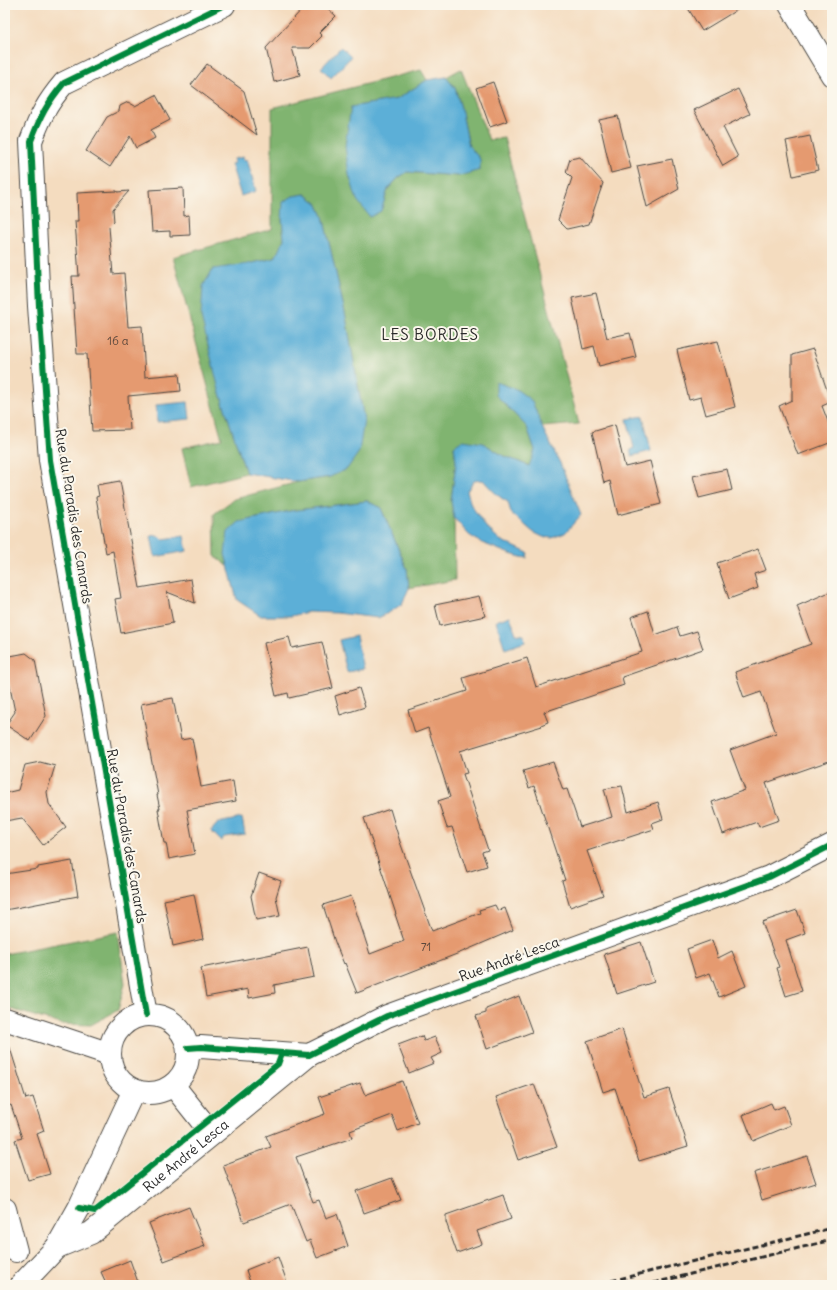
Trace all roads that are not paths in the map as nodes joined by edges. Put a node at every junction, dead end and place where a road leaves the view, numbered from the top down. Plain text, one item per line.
1 (224, 5) edge
2 (790, 5) edge
3 (832, 76) edge
4 (832, 845) edge
5 (146, 1016) junction
6 (5, 1019) edge
7 (188, 1048) junction
8 (110, 1054) junction
9 (309, 1055) junction
10 (173, 1085) junction
11 (134, 1090) junction
12 (212, 1134) junction
13 (5, 1209) edge
14 (57, 1247) junction
15 (16, 1251) dead end
16 (21, 1285) edge

1 - 5 street, Rue du Paradis des Canards
2 - 3 street
4 - 9 street, Rue André Lesca
5 - 7 street
5 - 8 street
6 - 8 street
7 - 9 street
7 - 10 street
8 - 11 street
9 - 12 street, Rue André Lesca
10 - 11 street
10 - 12 street
11 - 14 street, Rue André Lesca
12 - 14 street, Rue André Lesca
13 - 15 street
14 - 16 street, Rue André Lesca

